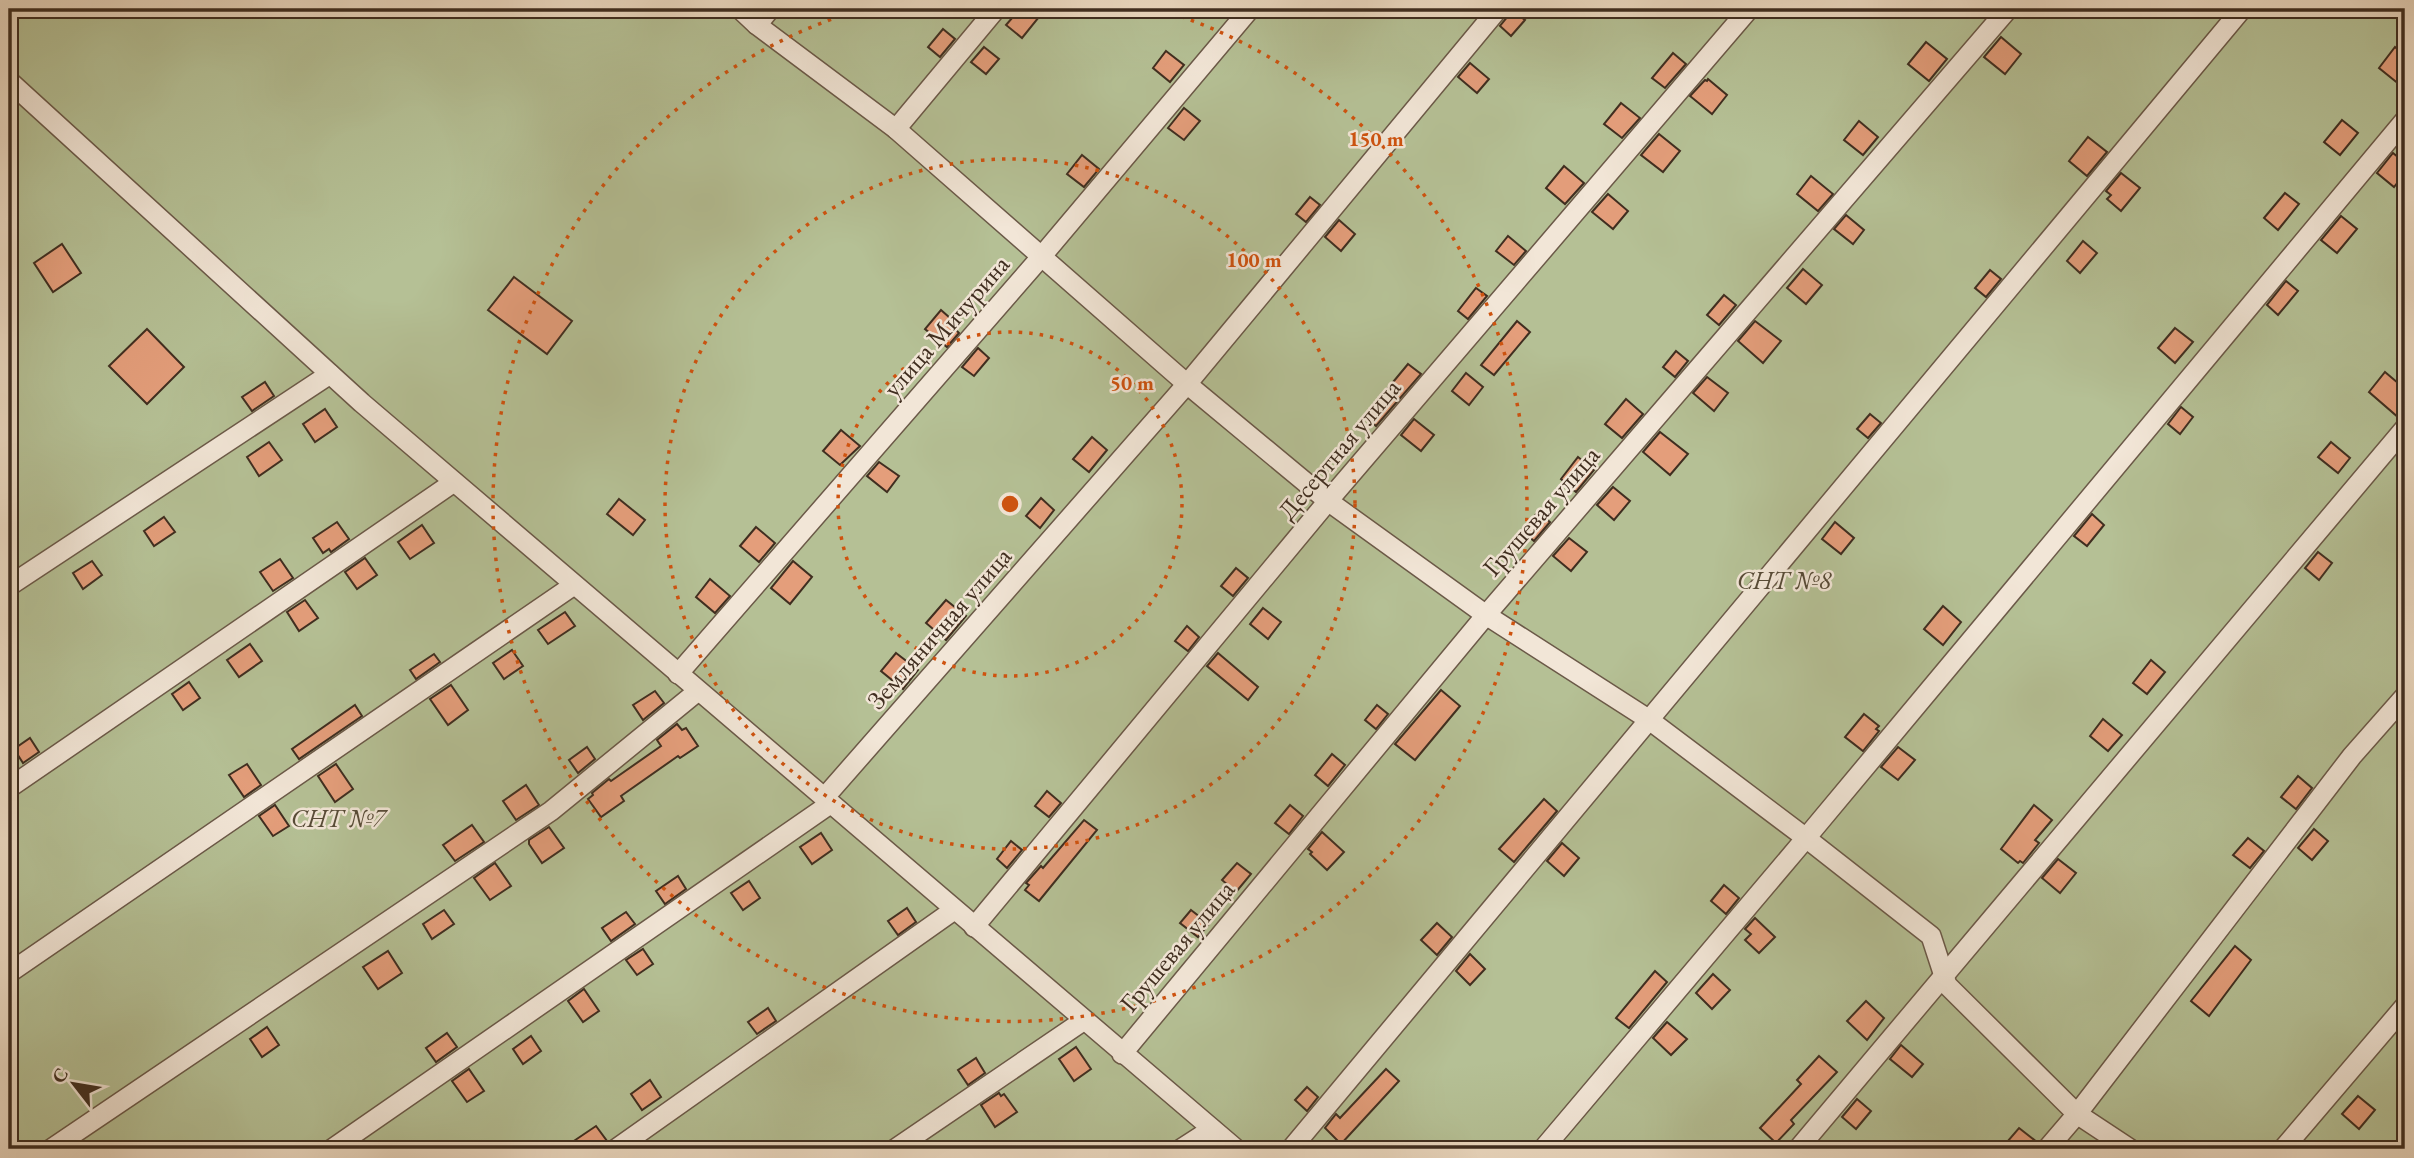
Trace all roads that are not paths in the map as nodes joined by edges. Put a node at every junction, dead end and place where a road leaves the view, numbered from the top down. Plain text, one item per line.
1 (740, 9) edge
2 (770, 9) edge
3 (996, 9) edge
4 (1250, 9) edge
5 (1498, 9) edge
6 (1749, 9) edge
7 (2008, 9) edge
8 (2242, 9) edge
9 (757, 25) junction
10 (9, 81) edge
11 (2405, 120) edge
12 (896, 129) junction
13 (1041, 257) junction
14 (330, 374) junction
15 (1187, 384) junction
16 (2405, 428) edge
17 (454, 482) junction
18 (1328, 501) junction
19 (574, 585) junction
20 (9, 586) edge
21 (1486, 615) junction
22 (678, 674) junction
23 (698, 691) junction
24 (2405, 696) edge
25 (1648, 719) junction
26 (9, 788) edge
27 (827, 801) junction
28 (1806, 838) junction
29 (954, 910) junction
30 (974, 927) junction
31 (9, 973) edge
32 (1945, 978) junction
33 (2405, 1006) edge
34 (1083, 1020) junction
35 (1122, 1054) junction
36 (2077, 1114) junction
37 (1212, 1129) junction
38 (51, 1149) edge
39 (332, 1149) edge
40 (616, 1149) edge
41 (894, 1149) edge
42 (1181, 1149) edge
43 (1236, 1149) edge
44 (1291, 1149) edge
45 (1543, 1149) edge
46 (1798, 1149) edge
47 (2047, 1149) edge
48 (2130, 1149) edge
49 (2283, 1149) edge

1 - 9 street
2 - 9 street
3 - 12 street
4 - 13 street, улица Мичурина
5 - 15 street, Земляничная улица
6 - 18 street, Десертная улица
7 - 21 street, Грушевая улица
8 - 25 street
9 - 12 street
10 - 14 street
11 - 28 street
12 - 13 street
13 - 15 street
13 - 22 street, улица Мичурина
14 - 17 street
14 - 20 street
15 - 18 street
15 - 27 street, Земляничная улица
16 - 32 street
17 - 19 street
17 - 26 street
18 - 21 street
18 - 30 street, Десертная улица
19 - 22 street
19 - 31 street
21 - 25 street
21 - 35 street, Грушевая улица
22 - 23 street
23 - 27 street
23 - 38 street
24 - 36 street
25 - 28 street
25 - 44 street
27 - 29 street
27 - 39 street, Земляничная улица
28 - 32 street
28 - 45 street
29 - 30 street
29 - 40 street
30 - 34 street
32 - 36 street
32 - 46 street
33 - 49 street
34 - 35 street
34 - 41 street
35 - 37 street
36 - 47 street
36 - 48 street
37 - 42 street
37 - 43 street

